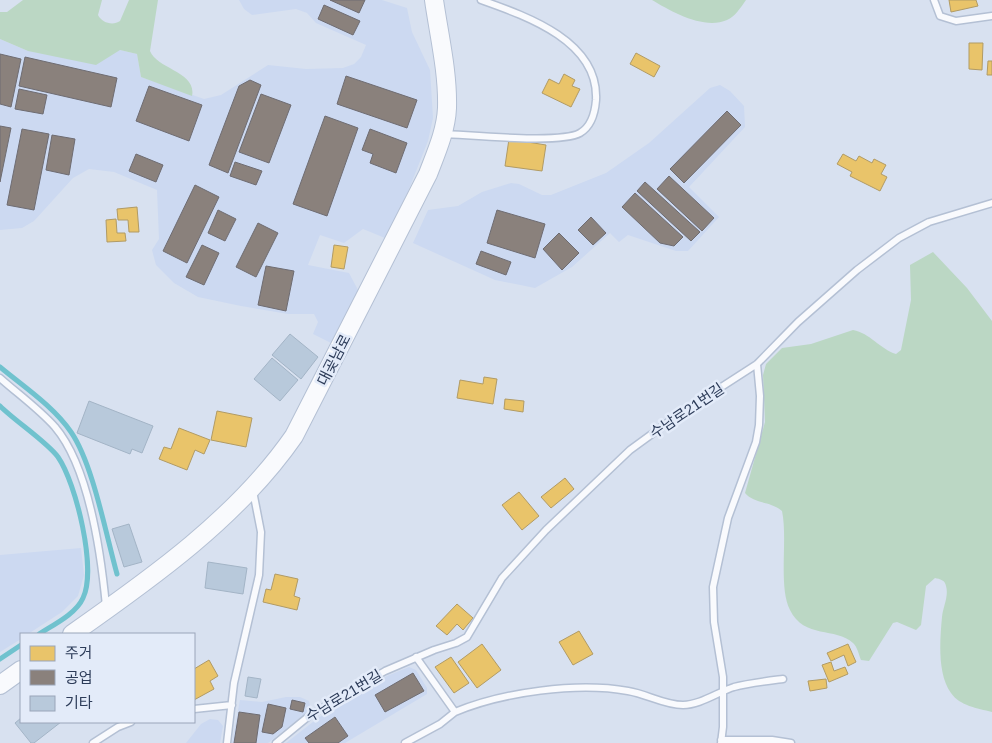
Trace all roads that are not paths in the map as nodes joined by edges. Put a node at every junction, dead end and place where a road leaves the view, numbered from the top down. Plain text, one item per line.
1 (434, 0) edge
2 (481, 0) edge
3 (934, 0) edge
4 (992, 16) edge
5 (442, 134) junction
6 (992, 203) edge
7 (757, 364) junction
8 (0, 378) edge
9 (253, 488) junction
10 (106, 610) junction
11 (73, 633) edge
12 (416, 657) junction
13 (20, 671) edge
14 (783, 679) dead end
15 (0, 685) edge
16 (724, 692) junction
17 (232, 705) junction
18 (195, 709) edge
19 (455, 712) junction
20 (128, 723) edge
21 (721, 742) edge
22 (92, 743) edge
23 (227, 743) edge
24 (276, 743) edge
25 (405, 743) edge
26 (792, 743) edge

1 - 5 street, 대곶남로
2 - 5 lane
3 - 4 lane
5 - 9 street, 대곶남로
6 - 7 lane, 수남로21번길
7 - 12 lane, 수남로21번길
7 - 16 lane
8 - 10 lane
9 - 10 street, 대곶남로
9 - 17 lane
10 - 11 street, 대곶남로
12 - 19 lane
12 - 24 lane, 수남로21번길
13 - 15 street
14 - 16 lane
16 - 19 lane
16 - 21 lane
17 - 18 lane
17 - 23 lane
19 - 25 lane
20 - 22 lane
21 - 26 lane

